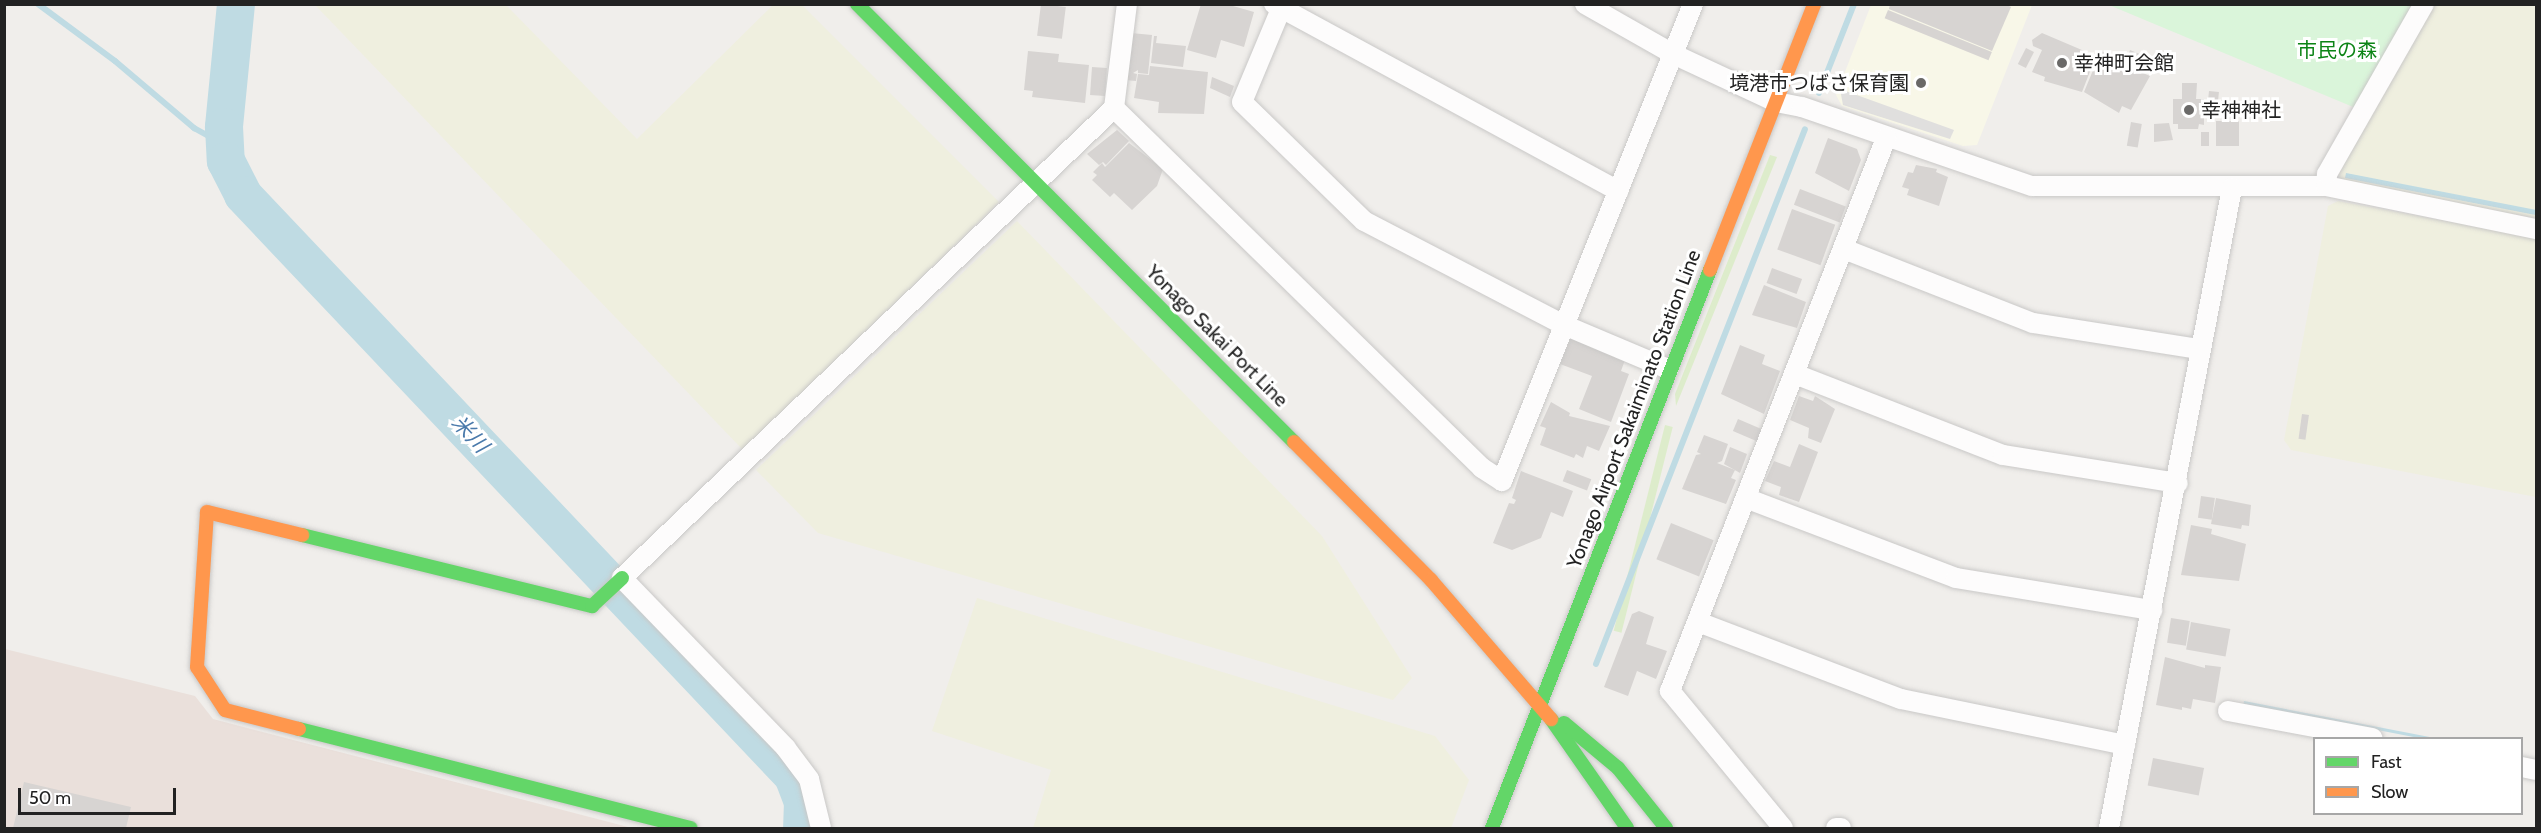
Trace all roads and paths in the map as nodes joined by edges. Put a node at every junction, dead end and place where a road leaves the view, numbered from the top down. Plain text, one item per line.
1 (857, 4) edge
2 (1127, 4) edge
3 (1586, 4) edge
4 (1693, 4) edge
5 (1814, 4) edge
6 (2424, 4) edge
7 (1279, 6) edge
8 (1673, 54) junction
9 (1776, 102) junction
10 (1114, 108) junction
11 (1886, 138) junction
12 (1036, 185) junction
13 (2326, 186) junction
14 (2232, 188) junction
15 (1618, 191) junction
16 (2536, 229) edge
17 (1844, 249) junction
18 (1564, 325) junction
19 (2199, 349) junction
20 (1668, 369) junction
21 (1795, 374) junction
22 (2178, 483) junction
23 (1748, 499) junction
24 (622, 578) junction
25 (2152, 610) junction
26 (1698, 622) junction
27 (1540, 704) junction
28 (2228, 711) dead end
29 (2367, 737) edge
30 (2125, 745) junction
31 (691, 828) edge
32 (821, 828) edge
33 (1492, 828) edge
34 (1627, 828) edge
35 (1666, 828) edge
36 (1783, 828) edge
37 (1836, 828) edge
38 (1841, 828) edge
39 (2109, 828) edge

1 - 12 main road, Yonago Sakai Port Line
2 - 10 street
3 - 8 street
4 - 8 street
5 - 9 main road, Yonago Airport Sakaiminato Station Line
6 - 13 street
7 - 15 street
7 - 18 street
8 - 9 street
8 - 15 street
9 - 11 street
9 - 20 main road, Yonago Airport Sakaiminato Station Line
10 - 12 street
10 - 18 street
11 - 14 street
11 - 17 street
12 - 24 street
12 - 27 main road, Yonago Sakai Port Line
13 - 14 street
13 - 16 street
14 - 19 street
15 - 18 street
17 - 19 street
17 - 21 street
18 - 20 street
19 - 22 street
20 - 27 main road, Yonago Airport Sakaiminato Station Line
21 - 22 street
21 - 23 street
22 - 25 street
23 - 25 street
23 - 26 street
24 - 31 main road
24 - 32 street
25 - 30 street
26 - 30 street
26 - 36 street
27 - 33 main road, Yonago Airport Sakaiminato Station Line
27 - 34 main road, Yonago Sakai Port Line
27 - 35 main road, Yonago Sakai Port Line
28 - 29 street
30 - 39 street
37 - 38 street

